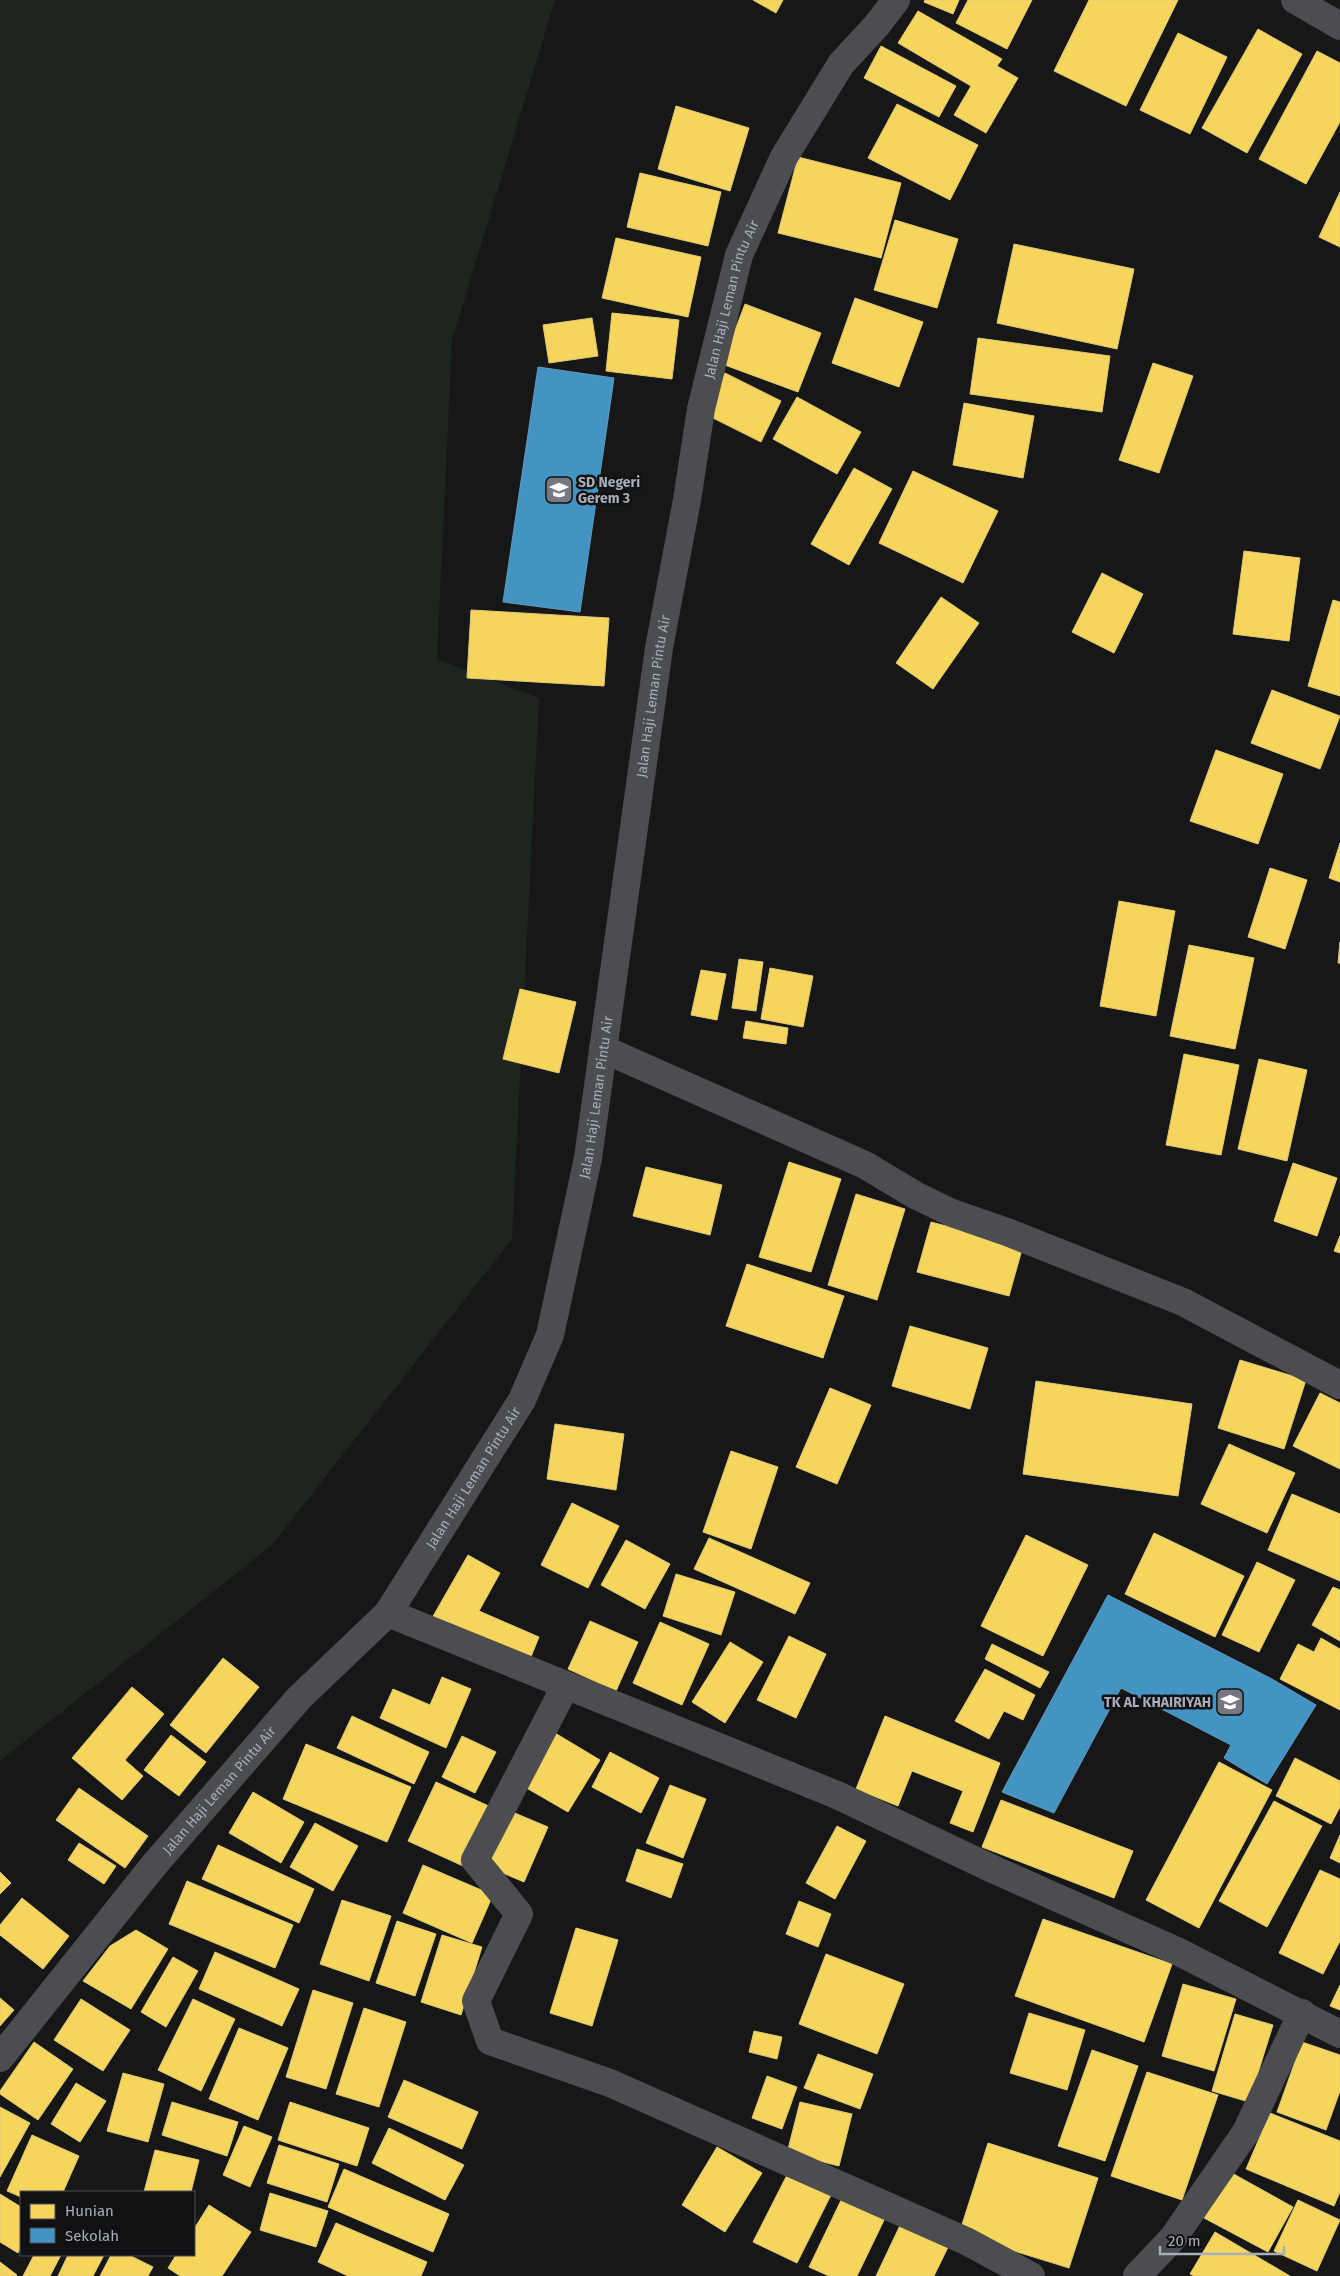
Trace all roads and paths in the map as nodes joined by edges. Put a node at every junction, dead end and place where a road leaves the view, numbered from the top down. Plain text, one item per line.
1 (896, 0) edge
2 (1295, 0) edge
3 (1340, 26) edge
4 (603, 1050) junction
5 (1340, 1385) edge
6 (388, 1613) junction
7 (566, 1685) junction
8 (1302, 2013) junction
9 (1340, 2034) edge
10 (0, 2058) edge
11 (1031, 2276) edge
12 (1137, 2276) edge

1 - 4 street, Jalan Haji Leman Pintu Air
2 - 3 street
4 - 5 street
4 - 6 street, Jalan Haji Leman Pintu Air
6 - 7 street
6 - 10 street, Jalan Haji Leman Pintu Air
7 - 8 street
7 - 11 street
8 - 9 street
8 - 12 street

